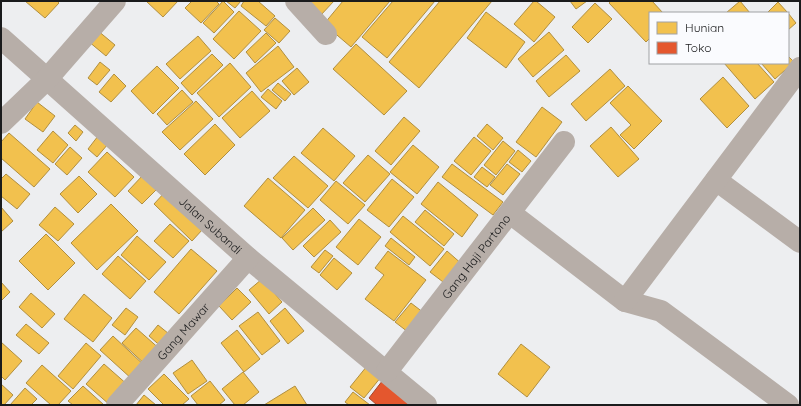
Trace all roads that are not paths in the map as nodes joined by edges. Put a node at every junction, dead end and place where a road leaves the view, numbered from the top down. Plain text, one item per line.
1 (115, 1) edge
2 (296, 1) edge
3 (326, 34) dead end
4 (1, 38) edge
5 (800, 68) edge
6 (47, 78) junction
7 (1, 123) edge
8 (564, 142) dead end
9 (716, 180) junction
10 (518, 220) dead end
11 (800, 242) edge
12 (248, 258) junction
13 (625, 301) junction
14 (387, 371) junction
15 (117, 405) edge
16 (426, 405) edge
17 (788, 405) edge

1 - 6 street
2 - 3 street
4 - 6 street, Jalan Subandi
5 - 9 street
6 - 7 street
6 - 12 street, Jalan Subandi
8 - 14 street, Gang Haji Partono
9 - 11 street
9 - 13 street
10 - 13 street
12 - 14 street, Jalan Subandi
12 - 15 street, Gang Mawar
13 - 17 street
14 - 16 street, Jalan Subandi

